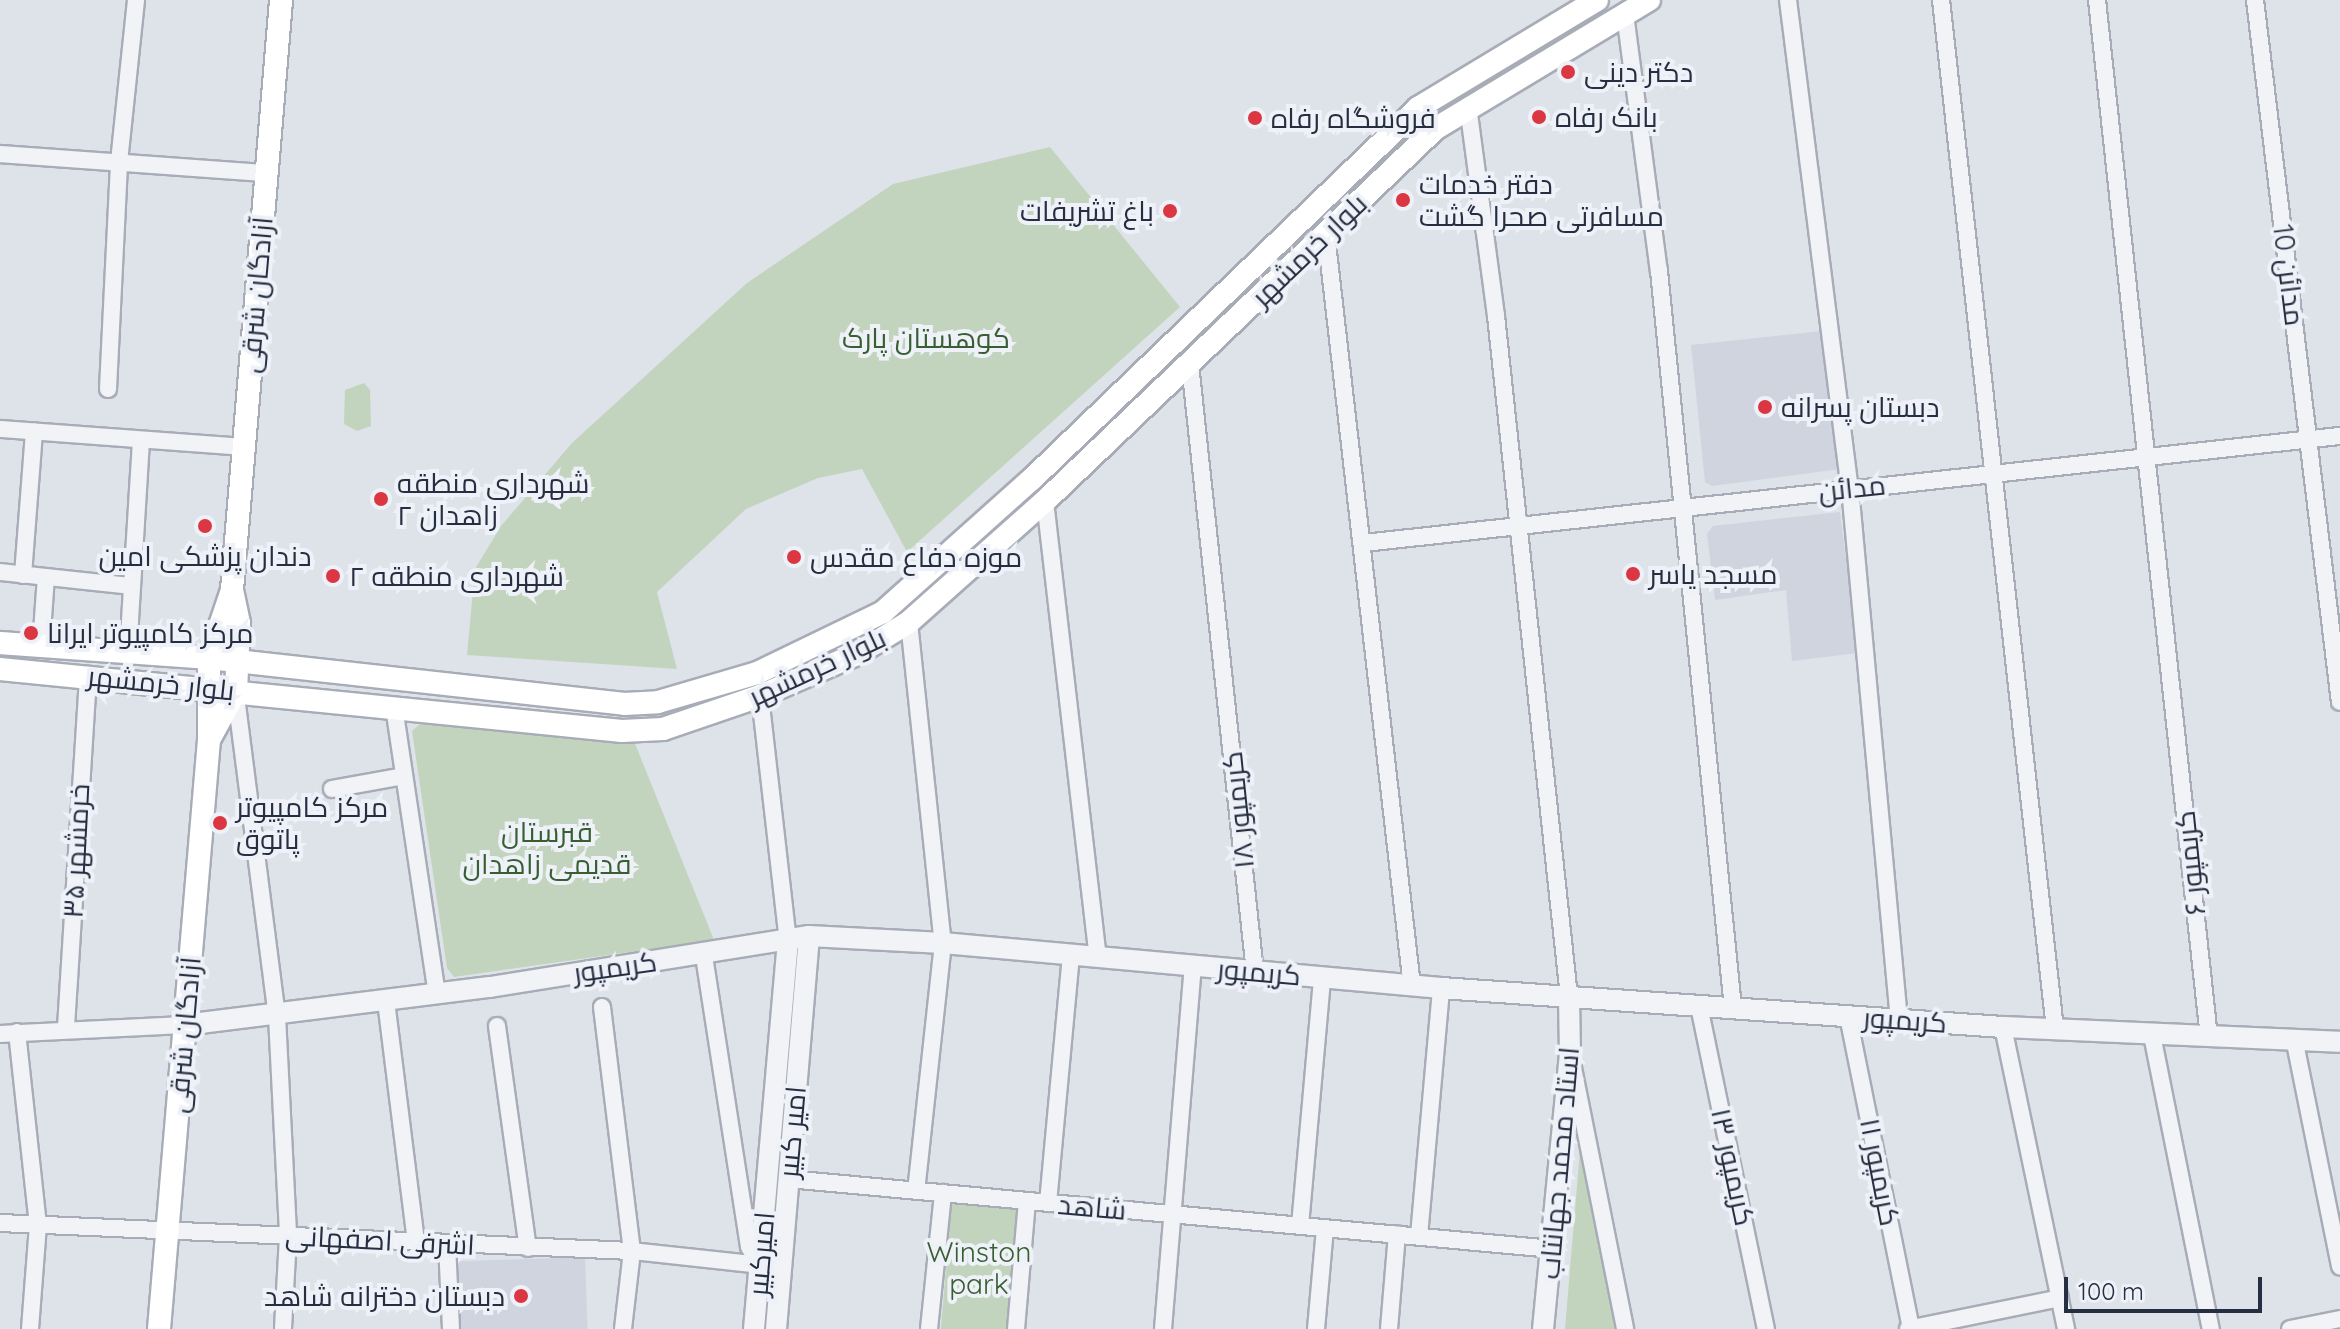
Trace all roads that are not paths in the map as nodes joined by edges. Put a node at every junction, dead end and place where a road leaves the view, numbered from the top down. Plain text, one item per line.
1 (136, 0) edge
2 (281, 0) edge
3 (1597, 0) edge
4 (1649, 0) edge
5 (1788, 0) edge
6 (1941, 0) edge
7 (2097, 0) edge
8 (2255, 0) edge
9 (1625, 14) junction
10 (1468, 106) junction
11 (0, 154) edge
12 (119, 162) junction
13 (266, 173) junction
14 (1326, 234) junction
15 (1190, 364) junction
16 (108, 389) dead end
17 (1094, 419) junction
18 (0, 429) edge
19 (34, 431) junction
20 (2340, 436) edge
21 (1111, 439) junction
22 (2311, 439) junction
23 (141, 440) junction
24 (243, 447) junction
25 (2146, 457) junction
26 (1994, 474) junction
27 (1850, 488) junction
28 (1045, 501) junction
29 (1682, 506) junction
30 (1516, 527) junction
31 (1364, 543) junction
32 (0, 572) edge
33 (23, 575) junction
34 (46, 577) junction
35 (131, 586) junction
36 (232, 590) junction
37 (909, 622) junction
38 (0, 643) edge
39 (41, 646) junction
40 (128, 653) junction
41 (209, 658) junction
42 (239, 662) junction
43 (0, 669) edge
44 (88, 675) junction
45 (207, 687) junction
46 (481, 689) junction
47 (236, 691) junction
48 (760, 696) junction
49 (2340, 702) edge
50 (394, 707) junction
51 (477, 716) junction
52 (209, 740) junction
53 (404, 776) junction
54 (332, 789) dead end
55 (809, 936) junction
56 (788, 940) junction
57 (943, 943) junction
58 (1071, 955) junction
59 (704, 956) junction
60 (1098, 957) junction
61 (1193, 966) junction
62 (1255, 972) junction
63 (1322, 978) junction
64 (1412, 986) junction
65 (1441, 988) junction
66 (437, 994) junction
67 (1569, 997) junction
68 (386, 1001) junction
69 (1699, 1006) junction
70 (602, 1007) dead end
71 (1733, 1008) junction
72 (277, 1016) junction
73 (1848, 1016) junction
74 (1899, 1020) junction
75 (184, 1025) junction
76 (497, 1026) dead end
77 (66, 1027) junction
78 (2003, 1027) junction
79 (2055, 1030) junction
80 (8, 1033) edge
81 (2152, 1035) junction
82 (2209, 1038) junction
83 (2340, 1042) edge
84 (2295, 1043) junction
85 (1570, 1054) junction
86 (788, 1179) junction
87 (916, 1190) junction
88 (943, 1193) junction
89 (1027, 1201) junction
90 (1048, 1203) junction
91 (1172, 1214) junction
92 (0, 1223) edge
93 (38, 1225) junction
94 (1300, 1226) junction
95 (1325, 1228) junction
96 (168, 1230) junction
97 (1397, 1234) junction
98 (288, 1236) junction
99 (1419, 1236) junction
100 (416, 1242) junction
101 (447, 1244) junction
102 (528, 1248) junction
103 (1552, 1249) junction
104 (632, 1251) junction
105 (760, 1265) junction
106 (2340, 1267) edge
107 (2060, 1298) junction
108 (2340, 1319) edge
109 (30, 1329) edge
110 (159, 1329) edge
111 (283, 1329) edge
112 (451, 1329) edge
113 (623, 1329) edge
114 (754, 1329) edge
115 (776, 1329) edge
116 (929, 1329) edge
117 (1016, 1329) edge
118 (1163, 1329) edge
119 (1316, 1329) edge
120 (1389, 1329) edge
121 (1543, 1329) edge
122 (1625, 1329) edge
123 (1766, 1329) edge
124 (1910, 1329) edge
125 (2066, 1329) edge
126 (2211, 1329) edge
127 (2290, 1329) edge

1 - 12 street
2 - 13 main road, آزادگان شرقی
3 - 17 main road, بلوار خرمشهر
4 - 9 main road, بلوار خرمشهر
5 - 27 street
6 - 26 street
7 - 25 street, کریمپور ۶
8 - 22 street, مدائن 10
9 - 10 main road, بلوار خرمشهر
9 - 29 street
10 - 14 main road, بلوار خرمشهر
10 - 30 street
11 - 12 street
12 - 13 street
12 - 16 street
13 - 24 main road, آزادگان شرقی
14 - 15 main road, بلوار خرمشهر
14 - 31 street
15 - 21 main road, بلوار خرمشهر
15 - 62 street, کریمپور ۱۸
17 - 21 main road
17 - 46 main road, بلوار خرمشهر
18 - 19 street
19 - 23 street
19 - 33 street
20 - 22 street, مدائن
21 - 28 main road, بلوار خرمشهر
22 - 25 street, مدائن
22 - 49 street, مدائن 10
23 - 24 street
23 - 35 street
24 - 36 main road, آزادگان شرقی
25 - 26 street, مدائن
25 - 82 street, کریمپور ۶
26 - 27 street, مدائن
26 - 79 street
27 - 29 street, مدائن
27 - 74 street
28 - 37 main road, بلوار خرمشهر
28 - 60 street
29 - 30 street, مدائن
29 - 71 street
30 - 31 street, مدائن
30 - 67 street
31 - 64 street
32 - 33 street
33 - 34 street
34 - 35 street
34 - 39 street
35 - 40 street
36 - 41 main road, آزادگان شرقی
36 - 42 main road
37 - 48 main road, بلوار خرمشهر
37 - 57 street
38 - 39 main road, بلوار خرمشهر
39 - 40 main road, بلوار خرمشهر
40 - 41 main road, بلوار خرمشهر
41 - 42 main road, بلوار خرمشهر
41 - 45 main road, آزادگان شرقی
42 - 46 main road, بلوار خرمشهر
42 - 47 main road
43 - 44 main road, بلوار خرمشهر
44 - 45 main road, بلوار خرمشهر
44 - 77 street, خرمشهر ۳۵
45 - 47 main road, بلوار خرمشهر
45 - 52 main road, آزادگان شرقی
46 - 51 main road
47 - 50 main road, بلوار خرمشهر
47 - 52 main road, آزادگان شرقی
47 - 72 street
48 - 51 main road, بلوار خرمشهر
48 - 56 street
50 - 51 main road, بلوار خرمشهر
50 - 53 street
52 - 75 main road, آزادگان شرقی
53 - 54 street
53 - 66 street
55 - 56 street, کریمپور
55 - 57 street, کریمپور
55 - 86 street, امیر کبیر
56 - 59 street, کریمپور
56 - 105 street, امیرکبیر
57 - 58 street, کریمپور
57 - 87 street
58 - 60 street, کریمپور
58 - 90 street
59 - 66 street, کریمپور
59 - 105 street
60 - 61 street, کریمپور
61 - 62 street, کریمپور
61 - 91 street
62 - 63 street, کریمپور
63 - 64 street, کریمپور
63 - 94 street
64 - 65 street, کریمپور
65 - 67 street, کریمپور
65 - 99 street
66 - 68 street, کریمپور
67 - 69 street, کریمپور
67 - 85 street, استاد محمد جهانتاب
68 - 72 street, کریمپور
68 - 100 street
69 - 71 street, کریمپور
69 - 123 street, کریمپور ۱۳
70 - 104 street
71 - 73 street, کریمپور
72 - 75 street, کریمپور
72 - 98 street
73 - 74 street, کریمپور
73 - 124 street, کریمپور ۱۱
74 - 78 street, کریمپور
75 - 77 street
75 - 96 main road, آزادگان شرقی
76 - 102 street
77 - 80 street
78 - 79 street, کریمپور
78 - 107 street
79 - 81 street, کریمپور
80 - 93 street
81 - 82 street, کریمپور
81 - 126 street
82 - 84 street, کریمپور
83 - 84 street, کریمپور
84 - 106 street
85 - 103 street, استاد محمد جهانتاب
85 - 122 street
86 - 87 street, شاهد
86 - 115 street, امیر کبیر
87 - 88 street, شاهد
88 - 89 street, شاهد
88 - 116 street
89 - 90 street, شاهد
89 - 117 street
90 - 91 street, شاهد
91 - 94 street, شاهد
91 - 118 street
92 - 93 street, اشرفی اصفهانی
93 - 96 street, اشرفی اصفهانی
93 - 109 street
94 - 95 street, شاهد
95 - 97 street, شاهد
95 - 119 street
96 - 98 street, اشرفی اصفهانی
96 - 110 main road, آزادگان شرقی
97 - 99 street, شاهد
97 - 120 street
98 - 100 street, اشرفی اصفهانی
98 - 111 street
99 - 103 street, شاهد
100 - 101 street, اشرفی اصفهانی
101 - 102 street, اشرفی اصفهانی
101 - 112 street
102 - 104 street, اشرفی اصفهانی
103 - 121 street, استاد محمد جهانتاب
104 - 105 street, اشرفی اصفهانی
104 - 113 street
105 - 114 street, امیرکبیر
107 - 124 street
107 - 125 street
108 - 127 street

